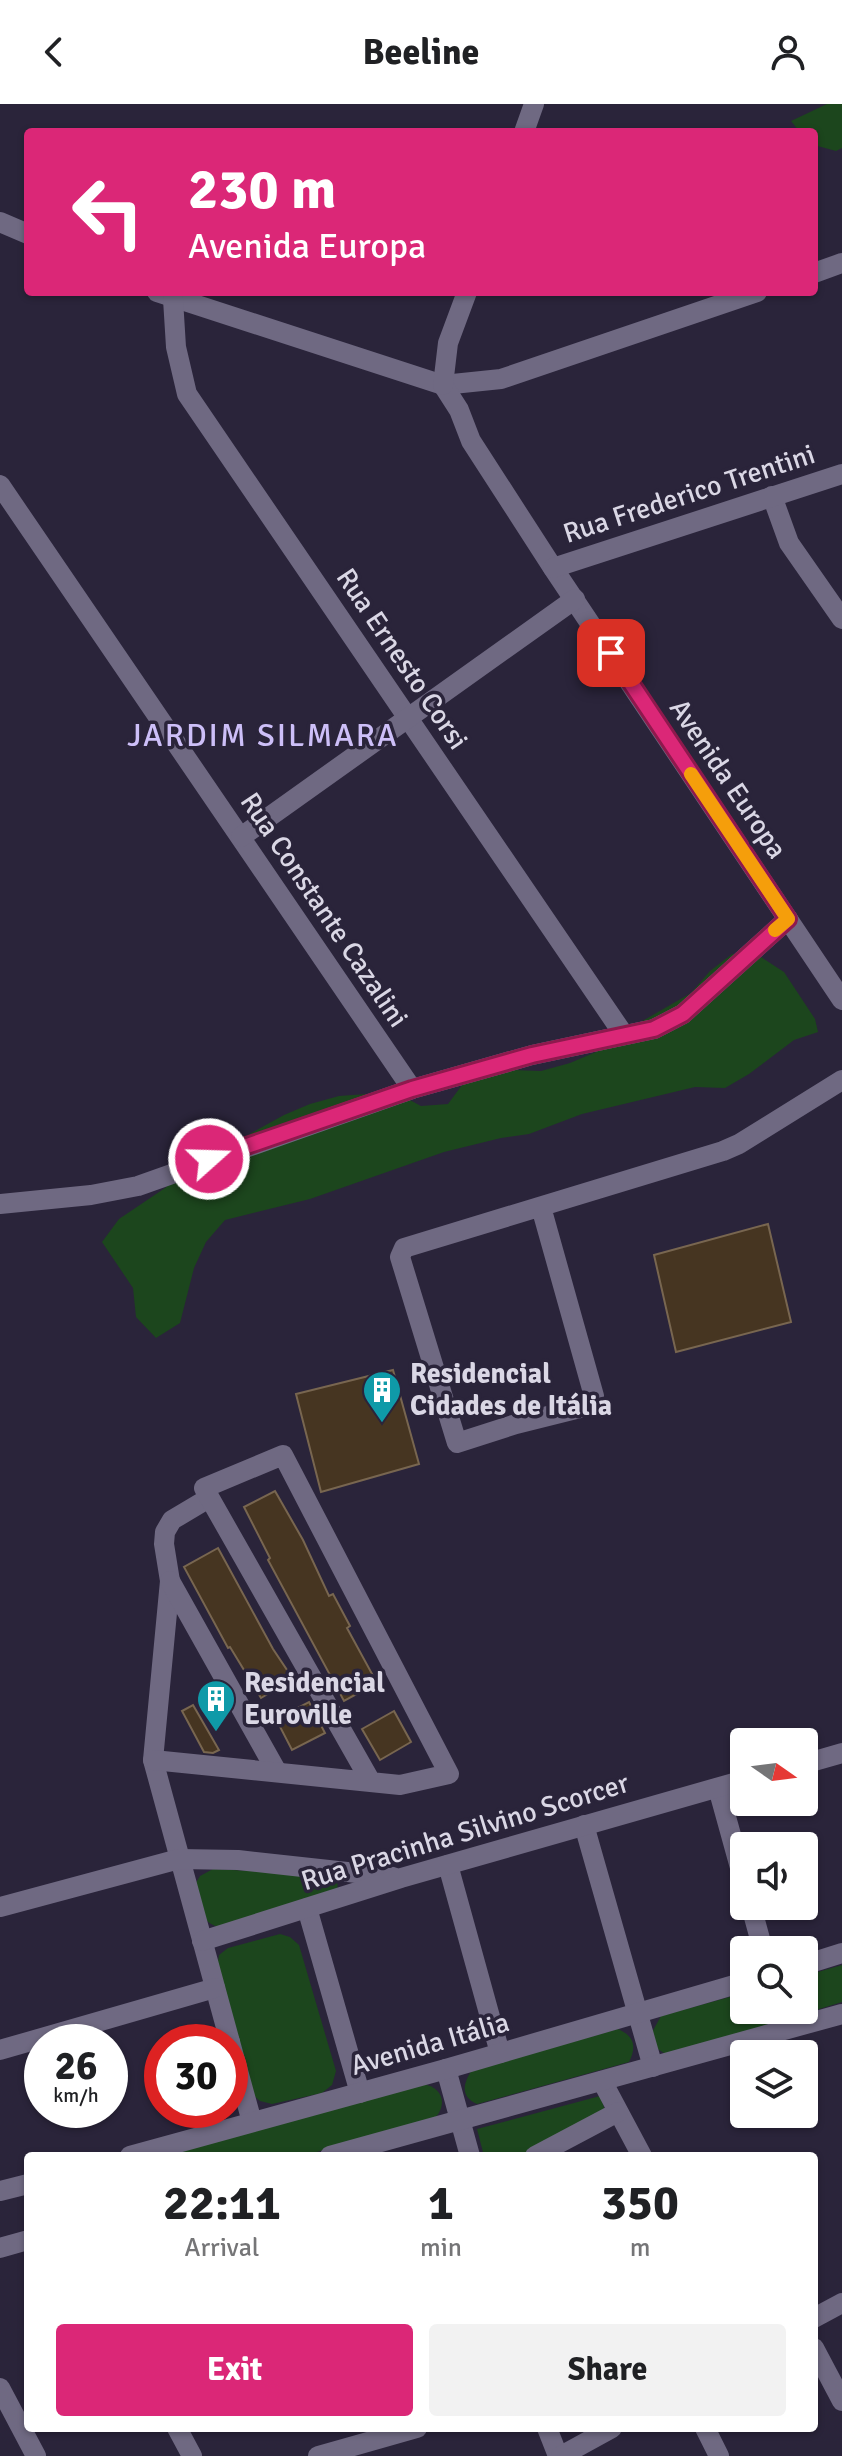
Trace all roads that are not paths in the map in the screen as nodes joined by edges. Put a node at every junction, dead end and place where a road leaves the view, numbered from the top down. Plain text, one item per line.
1 (534, 104) edge
2 (525, 128) edge
3 (0, 222) edge
4 (24, 232) edge
5 (842, 263) edge
6 (818, 272) edge
7 (165, 296) edge
8 (466, 296) edge
9 (745, 296) edge
10 (443, 385) junction
11 (842, 474) edge
12 (0, 485) edge
13 (772, 496) junction
14 (553, 568) junction
15 (575, 599) junction
16 (842, 619) edge
17 (408, 718) junction
18 (241, 837) junction
19 (788, 919) junction
20 (836, 974) edge
21 (842, 1000) edge
22 (624, 1035) junction
23 (842, 1080) edge
24 (412, 1089) junction
25 (0, 1204) edge
26 (541, 1207) junction
27 (209, 1498) junction
28 (170, 1581) junction
29 (842, 1753) edge
30 (153, 1760) junction
31 (818, 1760) edge
32 (277, 1772) junction
33 (371, 1782) junction
34 (730, 1784) edge
35 (718, 1788) junction
36 (584, 1825) junction
37 (730, 1832) edge
38 (179, 1859) junction
39 (448, 1865) junction
40 (401, 1878) junction
41 (0, 1907) edge
42 (307, 1908) junction
43 (202, 1941) junction
44 (842, 1953) edge
45 (818, 1961) edge
46 (730, 1986) edge
47 (215, 1988) junction
48 (637, 2013) junction
49 (842, 2014) edge
50 (225, 2024) edge
51 (0, 2050) edge
52 (500, 2053) junction
53 (653, 2067) junction
54 (446, 2069) junction
55 (602, 2081) junction
56 (360, 2093) junction
57 (248, 2107) edge
58 (618, 2112) junction
59 (460, 2120) junction
60 (252, 2122) junction
61 (144, 2152) edge
62 (344, 2152) edge
63 (469, 2152) edge
64 (543, 2152) edge
65 (640, 2152) edge
66 (24, 2185) edge
67 (0, 2191) edge
68 (24, 2241) edge
69 (0, 2248) edge
70 (842, 2303) edge
71 (818, 2316) edge
72 (818, 2356) edge
73 (0, 2388) edge
74 (842, 2401) edge
75 (179, 2432) edge
76 (403, 2432) edge
77 (549, 2432) edge
78 (605, 2432) edge
79 (707, 2432) edge
80 (36, 2456) edge
81 (192, 2456) edge
82 (318, 2456) edge
83 (560, 2456) edge
84 (719, 2456) edge

1 - 2 street
3 - 4 street
5 - 6 street
7 - 10 street
7 - 17 street, Rua Ernesto Corsi
8 - 10 street
9 - 10 street
10 - 14 street, Avenida Europa
11 - 13 street, Rua Frederico Trentini
12 - 18 street, Rua Constante Cazalini
13 - 14 street, Rua Frederico Trentini
13 - 16 street
14 - 15 street, Avenida Europa
15 - 17 street
15 - 19 street, Avenida Europa
17 - 18 street
17 - 22 street, Rua Ernesto Corsi
18 - 24 street, Rua Constante Cazalini
19 - 20 street, Avenida Europa
19 - 22 street
20 - 21 street, Avenida Europa
22 - 24 street
23 - 26 street
24 - 25 street
26 - 26 street
27 - 28 street
27 - 33 street
27 - 33 street
28 - 30 street
28 - 32 street
29 - 31 street
30 - 32 street
30 - 38 street
32 - 33 street
34 - 35 street, Rua Pracinha Silvino Scorcer
35 - 36 street, Rua Pracinha Silvino Scorcer
35 - 37 street
36 - 39 street, Rua Pracinha Silvino Scorcer
36 - 48 street
38 - 40 street
38 - 41 street
38 - 43 street
39 - 40 street, Rua Pracinha Silvino Scorcer
39 - 52 street
40 - 42 street, Rua Pracinha Silvino Scorcer
42 - 43 street, Rua Pracinha Silvino Scorcer
42 - 56 street
43 - 47 street
44 - 45 street
46 - 48 street, Avenida Itália
47 - 50 street
47 - 51 street
48 - 52 street, Avenida Itália
48 - 53 street
49 - 53 street
52 - 54 street, Avenida Itália
53 - 55 street
54 - 56 street, Avenida Itália
54 - 59 street
55 - 58 street
55 - 59 street
56 - 60 street, Avenida Itália
57 - 60 street
58 - 64 street
58 - 65 street
59 - 62 street
59 - 63 street
60 - 61 street, Avenida Itália
66 - 67 street
68 - 69 street
70 - 71 street
72 - 74 street
73 - 80 street
75 - 81 street
76 - 82 street
77 - 83 street
78 - 83 street
79 - 84 street

